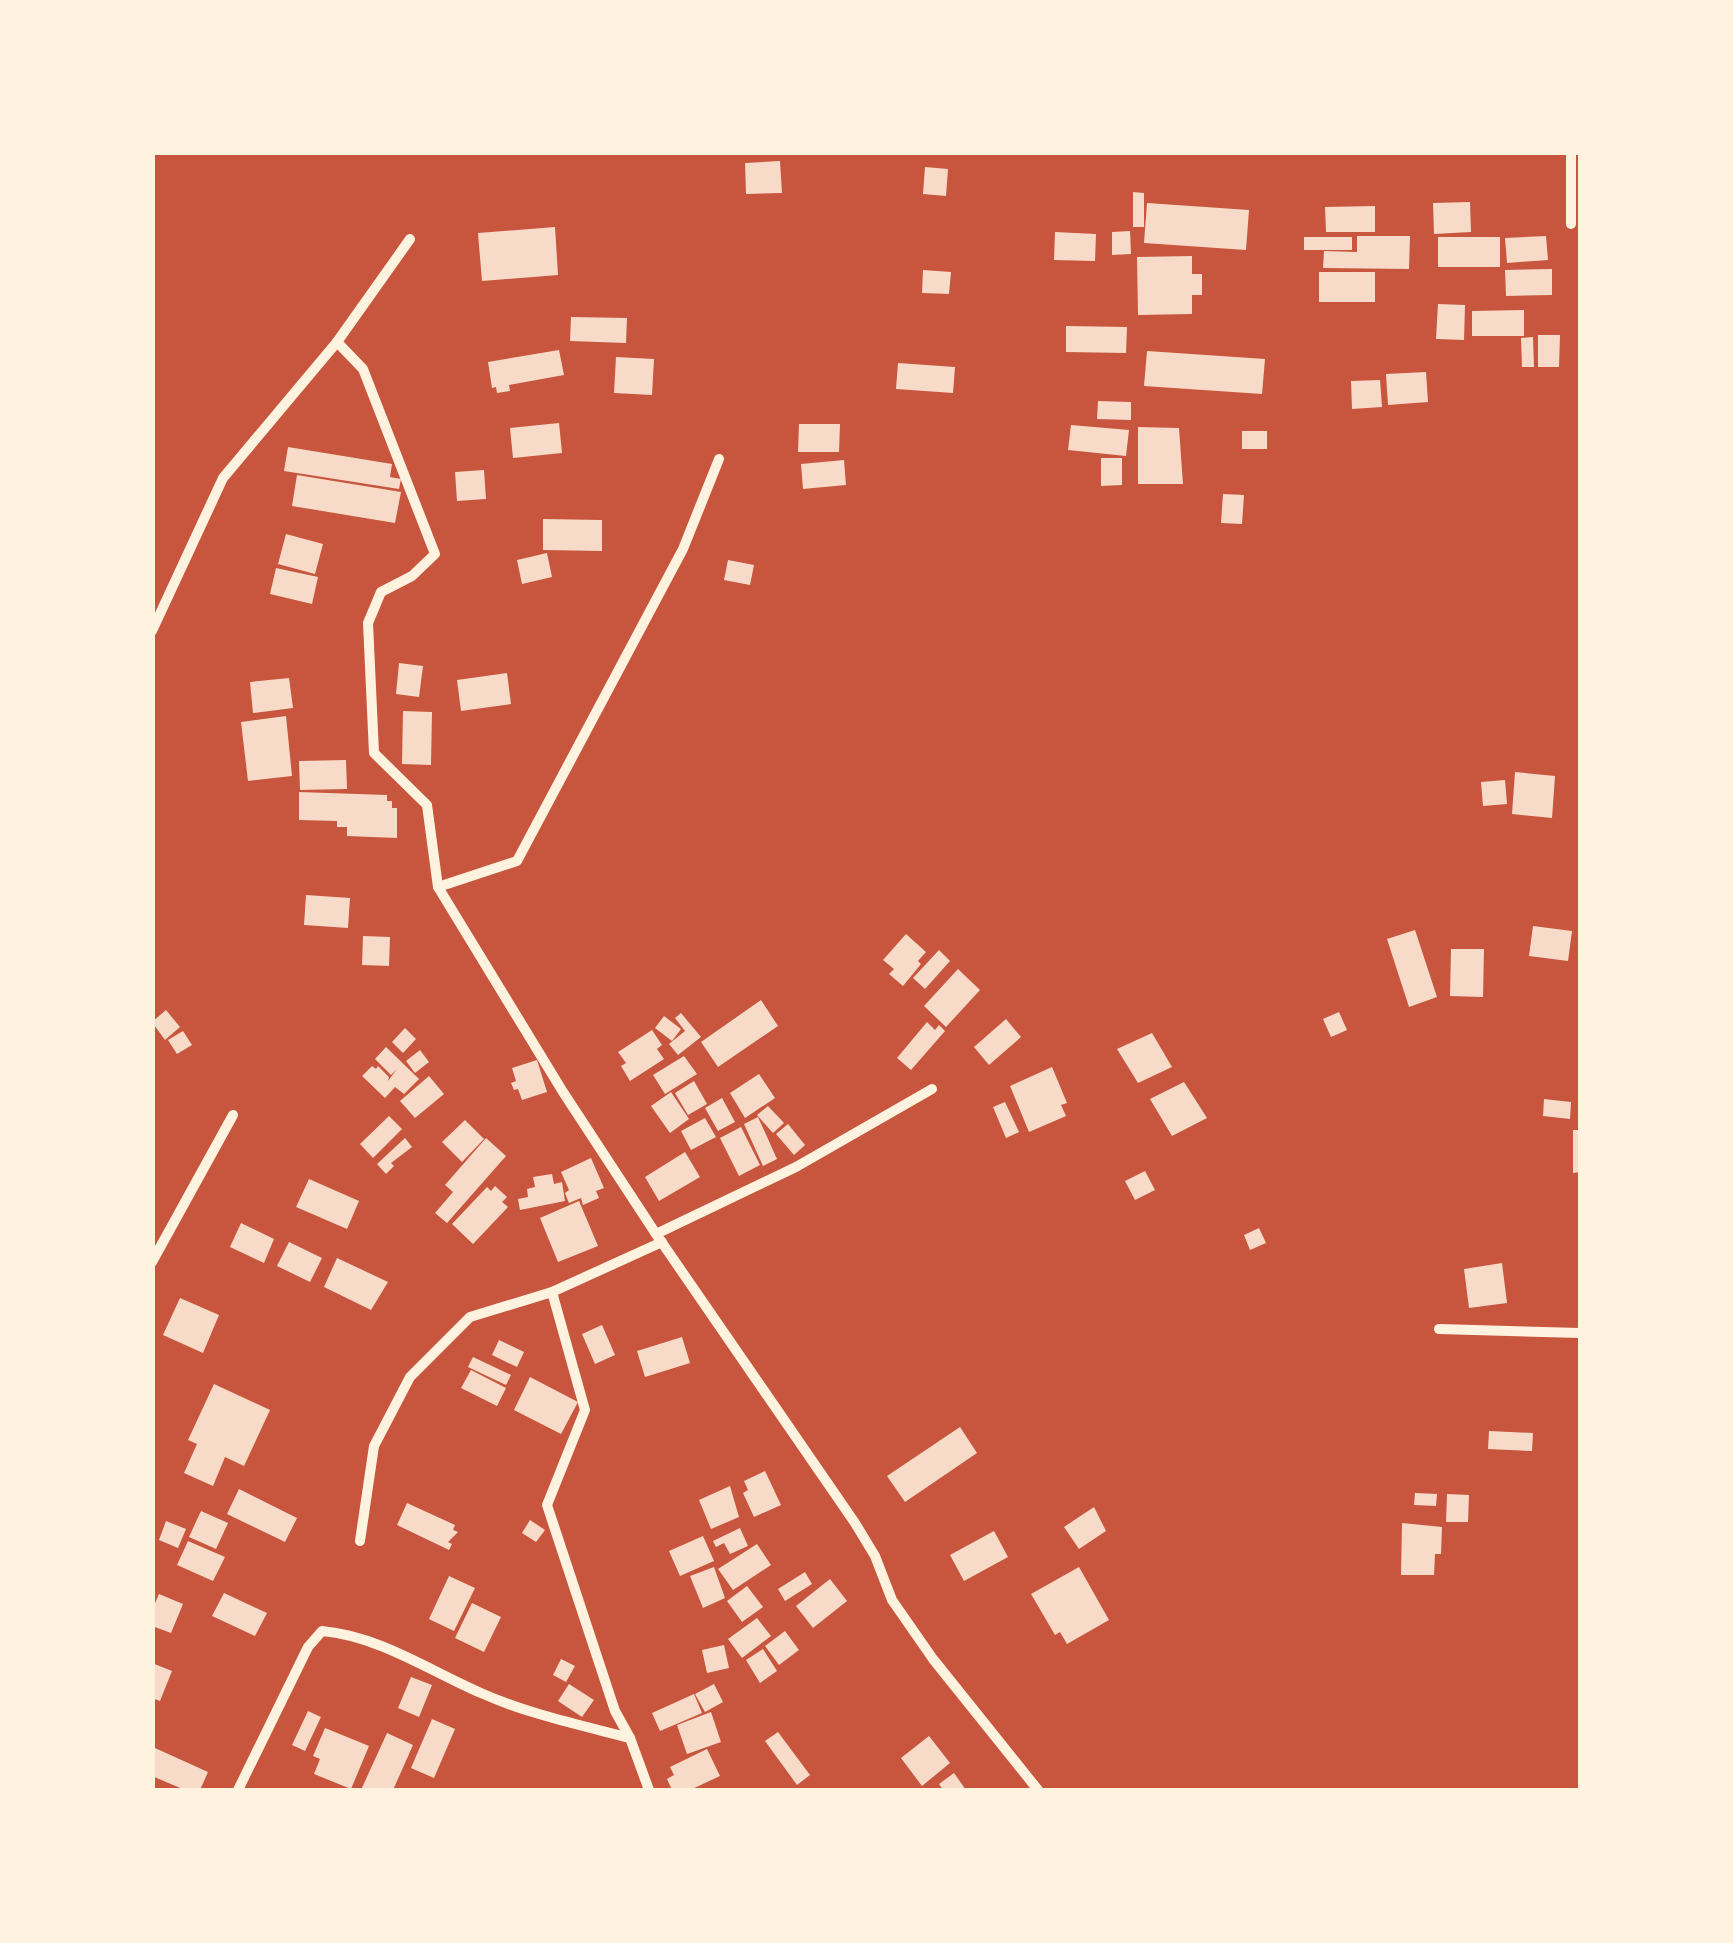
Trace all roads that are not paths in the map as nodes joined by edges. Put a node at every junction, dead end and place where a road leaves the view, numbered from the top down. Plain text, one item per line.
1 (1571, 152) edge
2 (1571, 224) dead end
3 (410, 238) dead end
4 (337, 342) junction
5 (720, 459) dead end
6 (152, 631) edge
7 (438, 887) junction
8 (932, 1088) dead end
9 (233, 1115) dead end
10 (659, 1238) junction
11 (152, 1262) edge
12 (552, 1292) junction
13 (1440, 1329) dead end
14 (1580, 1333) edge
15 (360, 1541) dead end
16 (630, 1738) junction
17 (238, 1790) edge
18 (649, 1790) edge
19 (1038, 1790) edge

1 - 2 street
3 - 4 street
4 - 6 street
4 - 7 street
5 - 7 street
7 - 10 street
8 - 10 street
9 - 11 street
10 - 12 street
10 - 19 street
12 - 15 street
12 - 16 street
13 - 14 street
16 - 17 street
16 - 18 street

